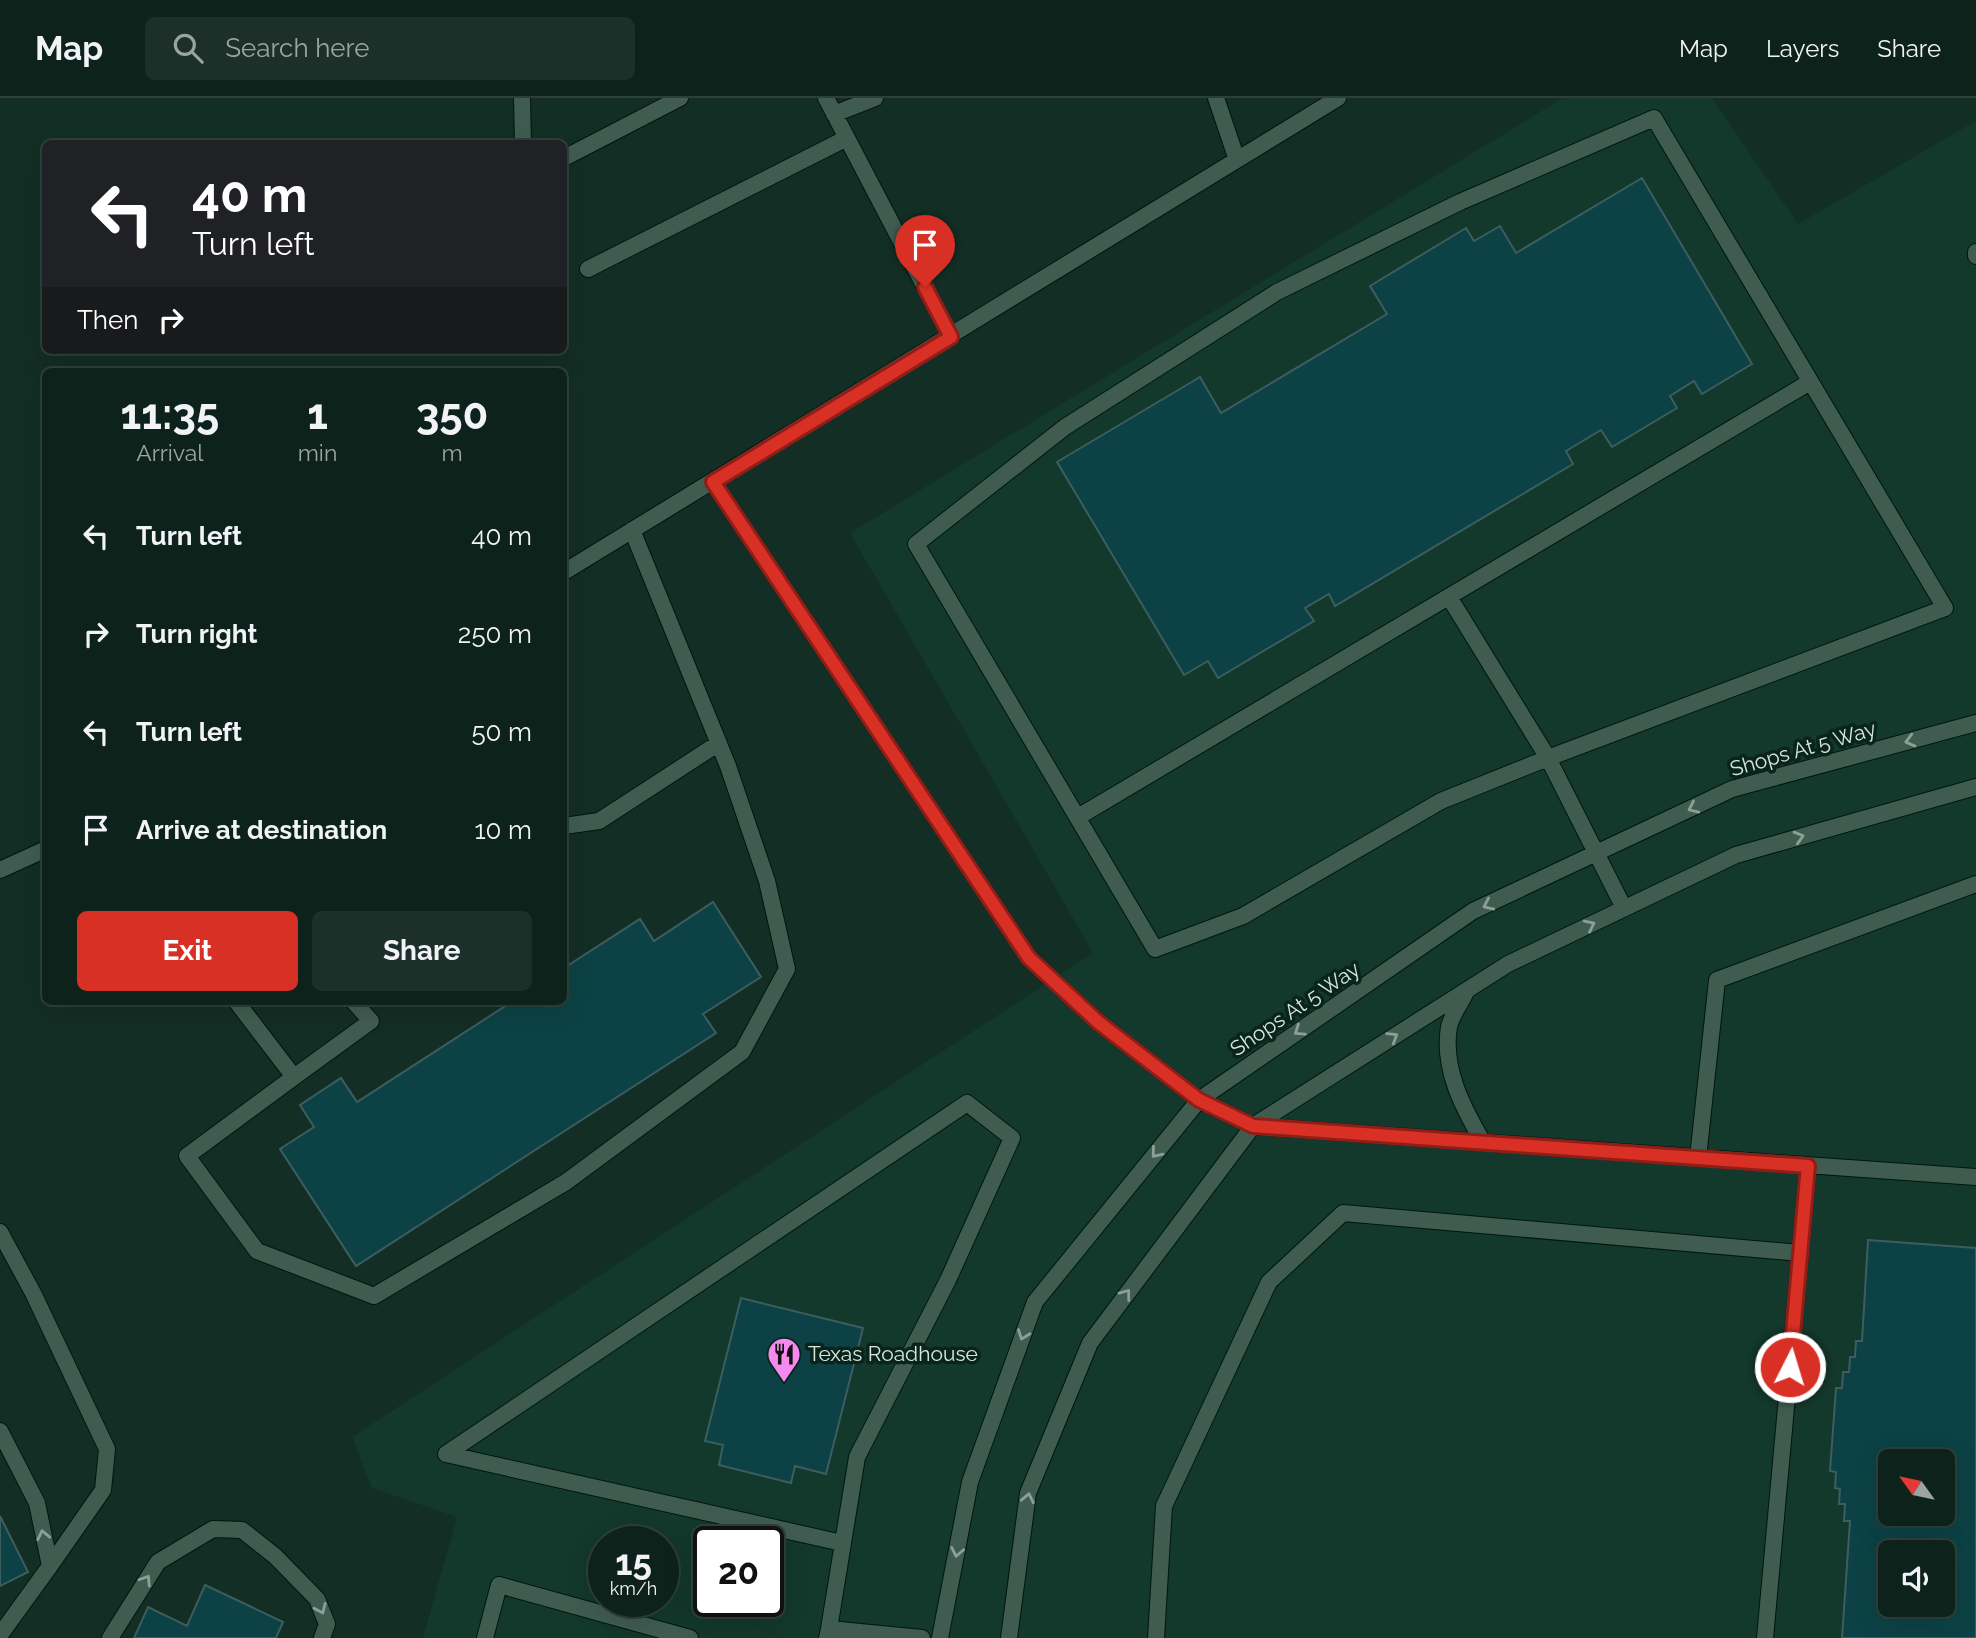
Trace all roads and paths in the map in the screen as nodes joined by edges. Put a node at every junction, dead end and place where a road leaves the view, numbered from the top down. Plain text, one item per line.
1 (522, 98) edge
2 (680, 98) edge
3 (825, 98) edge
4 (875, 98) edge
5 (1216, 98) edge
6 (1338, 98) edge
7 (834, 114) junction
8 (847, 138) junction
9 (523, 140) edge
10 (567, 156) edge
11 (1237, 160) junction
12 (588, 269) dead end
13 (951, 337) junction
14 (1810, 382) junction
15 (713, 482) junction
16 (632, 530) junction
17 (567, 570) edge
18 (1449, 597) junction
19 (1976, 723) edge
20 (719, 743) junction
21 (1548, 758) junction
22 (1976, 787) edge
23 (1078, 817) junction
24 (567, 826) edge
25 (42, 851) edge
26 (1597, 853) junction
27 (0, 870) edge
28 (1976, 884) edge
29 (1624, 908) junction
30 (1467, 990) junction
31 (239, 1005) edge
32 (356, 1005) edge
33 (294, 1077) junction
34 (1199, 1100) junction
35 (1253, 1126) junction
36 (1483, 1142) junction
37 (1698, 1158) junction
38 (1808, 1166) junction
39 (1976, 1177) edge
40 (0, 1232) edge
41 (1800, 1253) junction
42 (0, 1431) edge
43 (842, 1543) junction
44 (50, 1566) junction
45 (828, 1634) edge
46 (0, 1635) edge
47 (110, 1638) edge
48 (322, 1638) edge
49 (485, 1638) edge
50 (690, 1638) edge
51 (922, 1638) edge
52 (940, 1638) edge
53 (1009, 1638) edge
54 (1156, 1638) edge
55 (1765, 1638) edge

1 - 9 lane
2 - 10 lane
3 - 7 lane
4 - 7 lane
5 - 11 lane
6 - 11 lane
7 - 8 lane
8 - 12 lane
8 - 13 lane
11 - 13 lane
13 - 15 lane
14 - 18 lane
14 - 21 lane
14 - 23 lane
15 - 16 lane
15 - 34 lane
16 - 17 lane
16 - 20 lane
18 - 21 lane
18 - 23 lane
19 -> 26 lane, Shops At 5 Way
20 - 24 lane
20 - 33 lane
21 - 23 lane
21 - 26 lane
29 -> 22 lane
25 - 27 lane
26 - 29 lane
26 -> 34 lane, Shops At 5 Way
28 - 37 lane
30 -> 29 lane
35 -> 30 lane
30 - 36 lane
31 - 33 lane
32 - 33 lane
34 - 35 lane
34 -> 52 lane, Shops At 5 Way
35 - 36 lane
53 -> 35 lane
36 - 37 lane
37 - 38 lane
38 - 39 lane
38 - 41 lane
40 - 44 lane
41 - 54 lane
41 - 55 lane
44 -> 42 lane
43 - 43 lane
43 - 45 lane
44 - 46 lane
45 - 51 lane
47 -> 48 lane
49 - 50 lane

